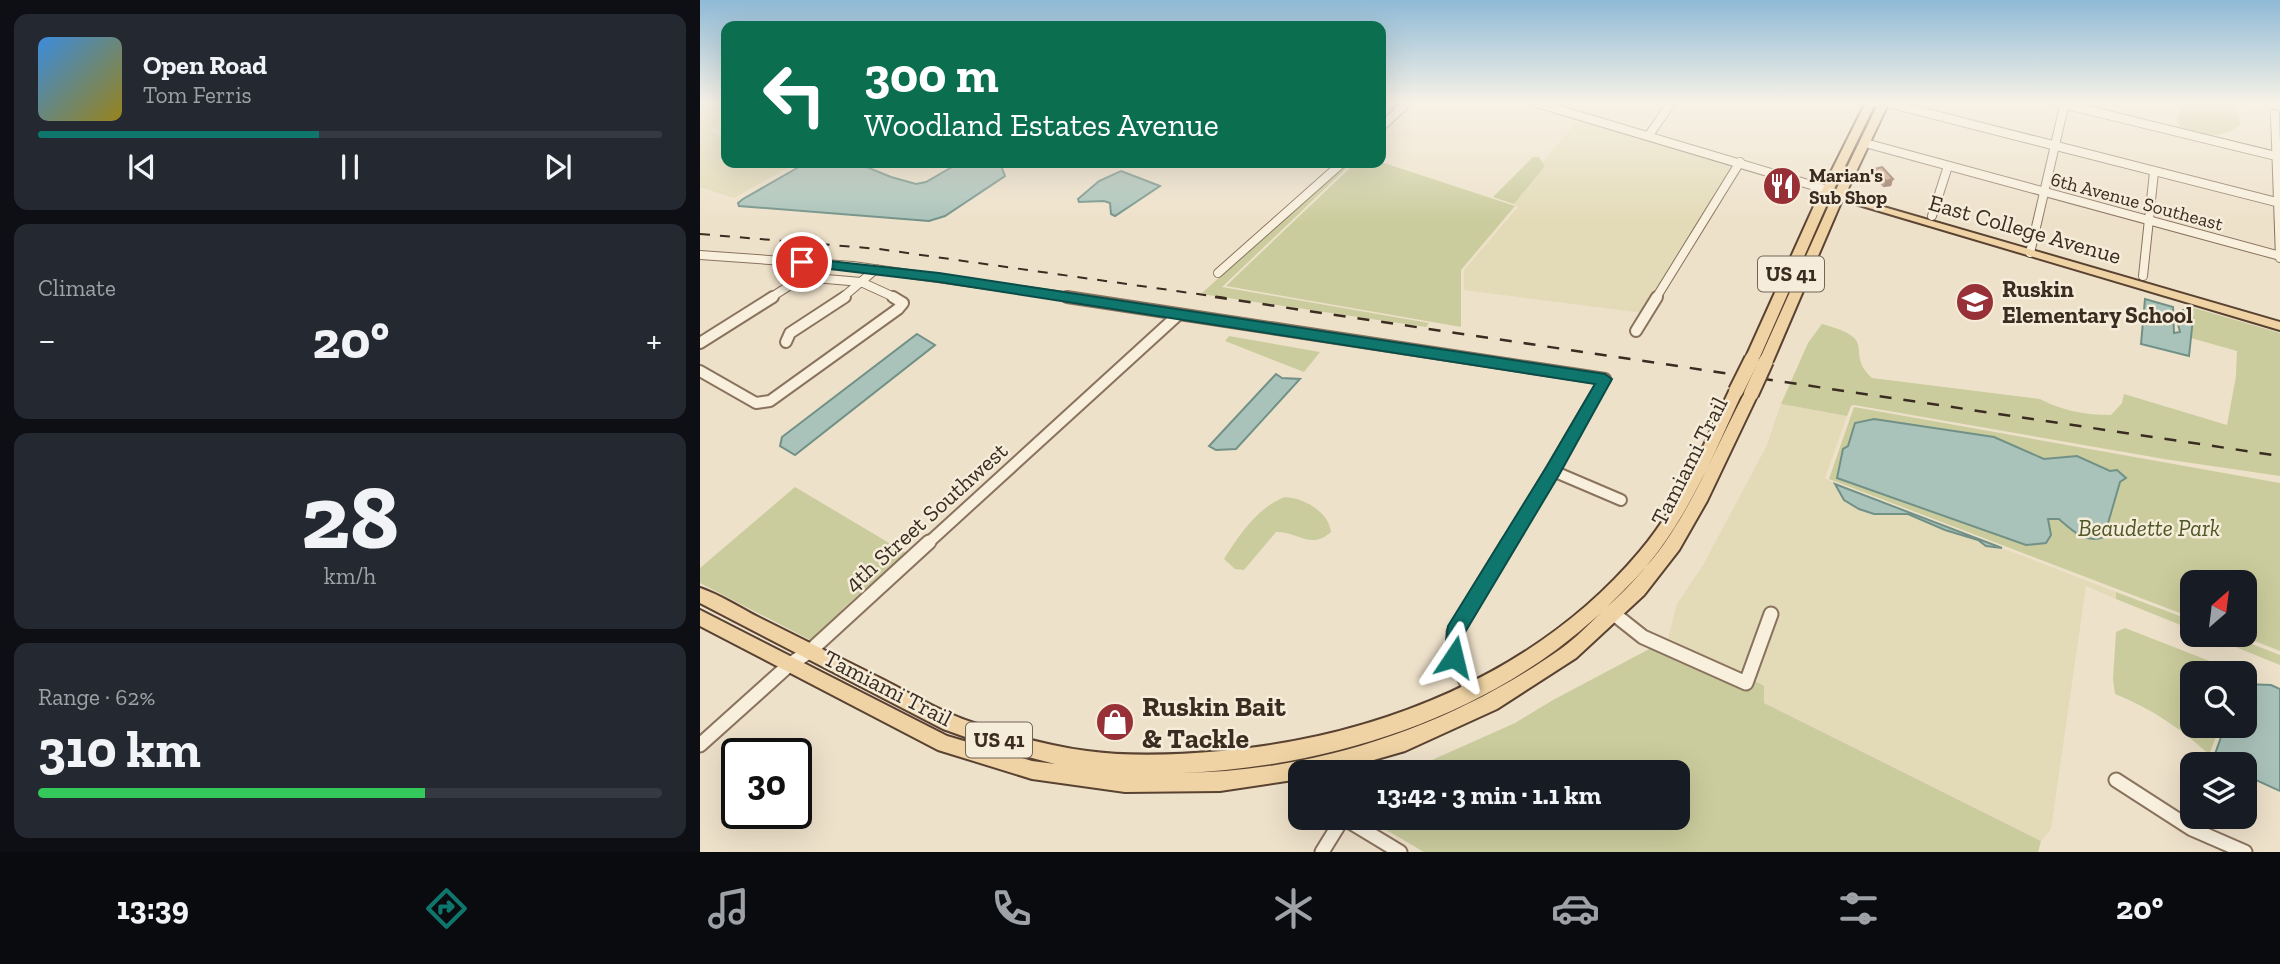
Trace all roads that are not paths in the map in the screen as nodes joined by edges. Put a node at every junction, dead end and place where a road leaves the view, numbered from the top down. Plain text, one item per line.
1 (1671, 142) edge
2 (1853, 142) edge
3 (2038, 142) edge
4 (2055, 142) edge
5 (2221, 142) edge
6 (1865, 143) joint
7 (2054, 146) junction
8 (2278, 156) edge
9 (1740, 162) junction
10 (1948, 166) junction
11 (1336, 168) edge
12 (2154, 172) junction
13 (1834, 192) junction
14 (2044, 192) junction
15 (2279, 203) edge
16 (1932, 216) junction
17 (2148, 220) junction
18 (2031, 249) junction
19 (700, 255) edge
20 (2280, 257) edge
21 (872, 269) junction
22 (1218, 273) dead end
23 (2143, 276) junction
24 (861, 282) junction
25 (1178, 315) junction
26 (2280, 316) edge
27 (2280, 326) edge
28 (1636, 331) dead end
29 (786, 342) dead end
30 (700, 343) edge
31 (700, 371) edge
32 (1743, 393) junction
33 (1553, 471) junction
34 (1621, 500) dead end
35 (700, 595) edge
36 (1614, 614) junction
37 (1771, 614) dead end
38 (700, 618) edge
39 (810, 651) junction
40 (789, 664) junction
41 (1471, 691) junction
42 (1020, 744) junction
43 (700, 745) edge
44 (1327, 745) junction
45 (1329, 760) edge
46 (1351, 760) edge
47 (1005, 764) junction
48 (1288, 774) edge
49 (2116, 780) dead end
50 (1336, 830) edge
51 (1363, 830) edge
52 (1322, 852) edge
53 (1399, 852) edge
54 (2245, 852) edge

1 - 9 street
2 - 13 main road, Tamiami Trail / US 41
3 - 7 street
4 - 7 street
5 - 8 street
6 - 10 street, 6th Avenue Southeast
6 - 13 main road, Tamiami Trail / US 41
7 - 12 street
7 - 14 street
8 - 15 street
9 - 13 street
9 - 28 street
10 - 14 street, 6th Avenue Southeast
10 - 16 street
11 - 22 street
12 - 15 street
12 - 17 street
13 - 16 main road, East College Avenue
13 - 18 main road, East College Avenue
13 - 32 main road, Tamiami Trail / US 41, bridge
13 - 32 main road, Tamiami Trail / US 41, bridge
14 - 17 street, 6th Avenue Southeast
14 - 18 street
15 - 20 street
16 - 18 main road, East College Avenue
17 - 20 street, 6th Avenue Southeast
17 - 23 street
18 - 23 main road, East College Avenue
18 - 27 main road, East College Avenue
19 - 21 street
21 - 24 street
21 - 25 street
23 - 26 main road, East College Avenue
24 - 29 street
24 - 30 street
24 - 31 street
25 - 33 street
25 - 39 street, 4th Street Southwest
32 - 36 main road, Tamiami Trail / US 41
32 - 41 main road, Tamiami Trail / US 41
33 - 34 street
33 - 41 street
35 - 39 main road, Tamiami Trail / US 41
36 - 37 street
36 - 46 main road, Tamiami Trail / US 41
38 - 40 main road, Tamiami Trail / US 41
39 - 40 street, 4th Street Southwest
39 - 42 main road, Tamiami Trail / US 41
40 - 43 street, 4th Street Southwest
40 - 47 main road, Tamiami Trail / US 41
41 - 44 main road, Tamiami Trail / US 41
42 - 44 main road, Tamiami Trail / US 41
42 - 47 street
44 - 45 street
47 - 48 main road, Tamiami Trail / US 41
49 - 54 street
50 - 52 street
51 - 53 street

